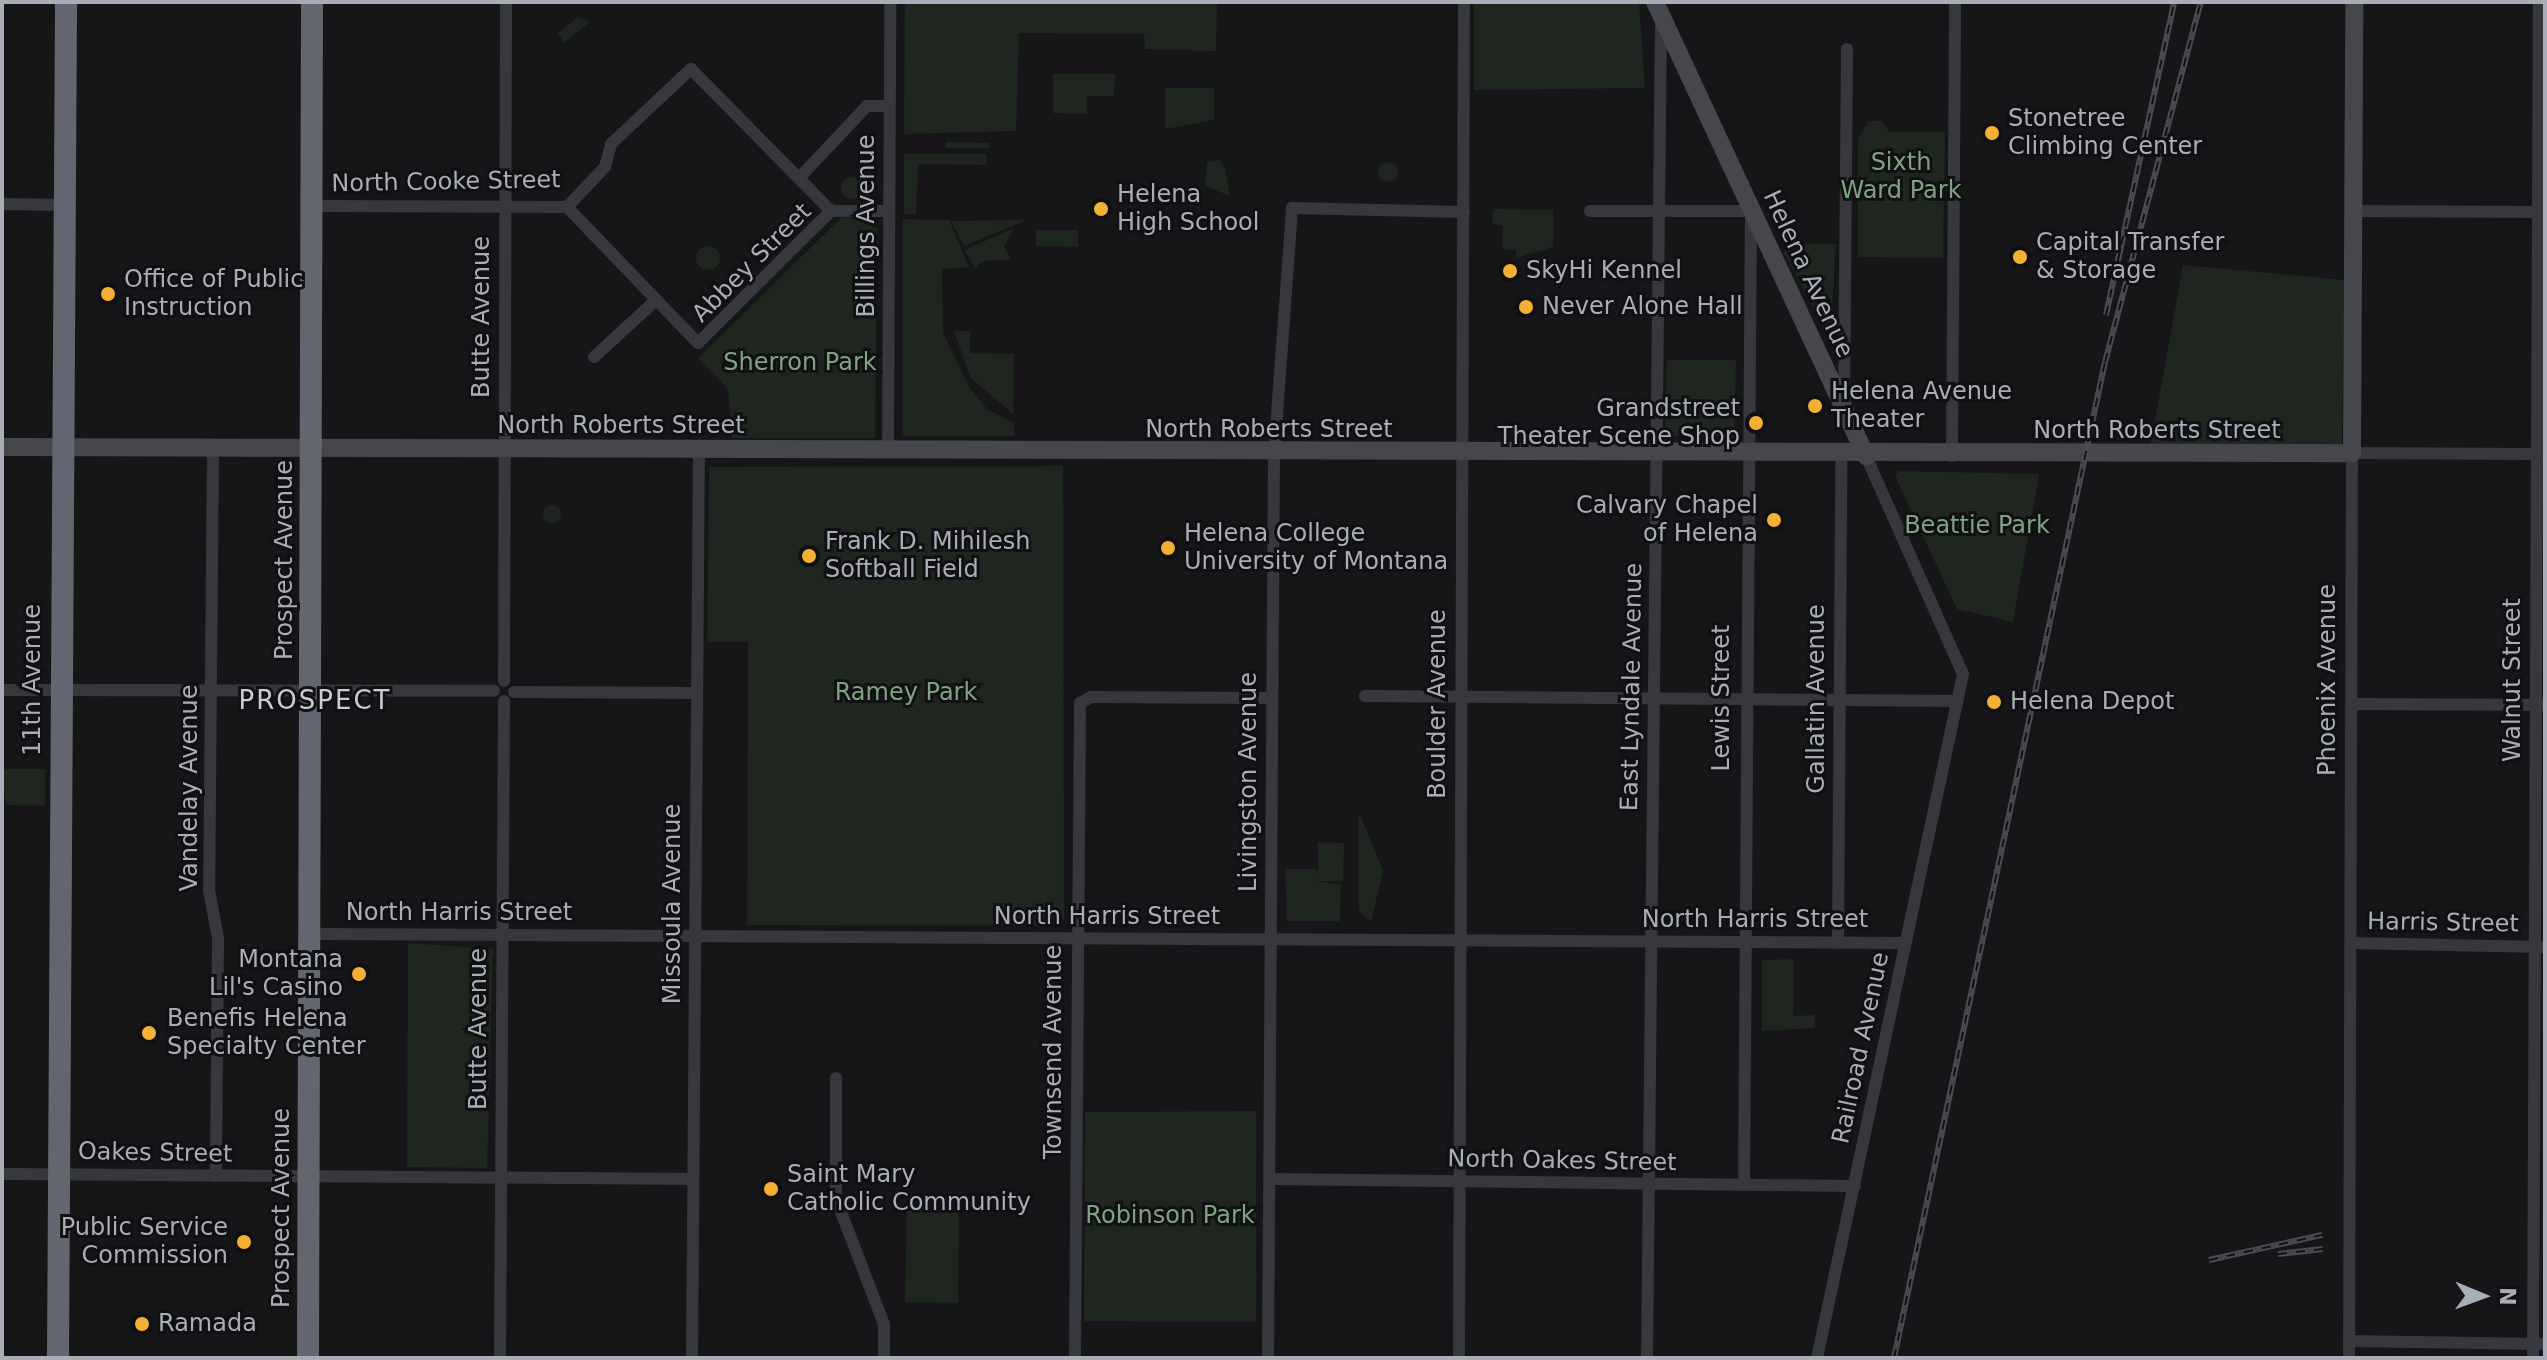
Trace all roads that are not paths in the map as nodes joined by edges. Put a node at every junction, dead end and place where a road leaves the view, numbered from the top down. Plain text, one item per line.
1 (66, 2) edge
2 (312, 2) edge
3 (506, 2) edge
4 (890, 2) edge
5 (1464, 2) edge
6 (1955, 2) edge
7 (2354, 2) edge
8 (2539, 2) edge
9 (1658, 10) edge
10 (1847, 49) dead end
11 (889, 106) junction
12 (801, 176) junction
13 (2, 204) edge
14 (63, 205) junction
15 (312, 206) junction
16 (503, 207) junction
17 (567, 207) junction
18 (831, 211) junction
19 (888, 211) junction
20 (1590, 211) dead end
21 (1659, 211) junction
22 (1751, 211) junction
23 (2353, 211) junction
24 (1464, 212) junction
25 (2541, 212) edge
26 (654, 302) junction
27 (594, 357) dead end
28 (1843, 408) junction
29 (2, 447) edge
30 (61, 448) junction
31 (213, 448) junction
32 (311, 449) junction
33 (504, 449) junction
34 (699, 450) junction
35 (888, 450) junction
36 (2352, 453) junction
37 (1462, 454) junction
38 (2536, 454) junction
39 (1274, 455) junction
40 (1657, 455) junction
41 (1745, 455) junction
42 (1841, 455) junction
43 (1866, 456) junction
44 (1952, 456) junction
45 (504, 681) junction
46 (2, 690) edge
47 (59, 690) junction
48 (212, 690) junction
49 (310, 691) junction
50 (494, 691) junction
51 (695, 693) junction
52 (509, 696) junction
53 (1365, 696) dead end
54 (1460, 697) junction
55 (1272, 698) junction
56 (1654, 698) junction
57 (1744, 698) junction
58 (1839, 700) junction
59 (1957, 701) junction
60 (2352, 704) junction
61 (2540, 705) edge
62 (309, 934) junction
63 (502, 935) junction
64 (695, 936) junction
65 (1077, 938) junction
66 (1270, 939) junction
67 (1460, 941) junction
68 (1652, 942) junction
69 (1745, 942) junction
70 (1838, 943) junction
71 (1905, 943) junction
72 (2351, 943) junction
73 (2540, 947) edge
74 (836, 1078) dead end
75 (2, 1174) edge
76 (58, 1175) junction
77 (216, 1176) junction
78 (308, 1177) junction
79 (500, 1178) junction
80 (693, 1179) junction
81 (1270, 1179) junction
82 (1459, 1182) junction
83 (1649, 1185) junction
84 (1744, 1185) junction
85 (1855, 1186) junction
86 (2349, 1341) junction
87 (2449, 1343) junction
88 (2539, 1344) edge
89 (58, 1358) edge
90 (308, 1358) edge
91 (500, 1358) edge
92 (692, 1358) edge
93 (884, 1358) edge
94 (1075, 1358) edge
95 (1268, 1358) edge
96 (1459, 1358) edge
97 (1647, 1358) edge
98 (1817, 1358) edge
99 (2349, 1358) edge
100 (2449, 1358) edge
101 (2533, 1358) edge

1 - 14 highway, 11th Avenue
2 - 15 highway, Prospect Avenue
3 - 16 street, Butte Avenue
4 - 11 street, Billings Avenue
5 - 24 street, Boulder Avenue
6 - 44 street
7 - 23 street, Phoenix Avenue
8 - 25 street, Walnut Street
9 - 21 street, East Lyndale Avenue
9 - 22 street, Helena Avenue
10 - 28 street
11 - 12 street
11 - 19 street, Billings Avenue
12 - 17 street, North Cooke Street
12 - 18 street, North Cooke Street
13 - 14 street
14 - 30 highway, 11th Avenue
15 - 16 street, North Cooke Street
15 - 32 highway, Prospect Avenue
16 - 17 street, North Cooke Street
16 - 33 street, Butte Avenue
17 - 26 street, Abbey Street
18 - 19 street
18 - 26 street, Abbey Street
19 - 35 street, Billings Avenue
20 - 21 street
21 - 22 street
21 - 40 street, East Lyndale Avenue
22 - 28 street, Helena Avenue
22 - 41 street, Lewis Street
23 - 25 street
23 - 36 street, Phoenix Avenue
24 - 37 street, Boulder Avenue
24 - 39 street, Livingston Avenue
25 - 38 street, Walnut Street
26 - 27 street
28 - 43 street, Helena Avenue
29 - 30 street, North Roberts Street
30 - 31 street, North Roberts Street
30 - 47 highway, 11th Avenue
31 - 32 street, North Roberts Street
31 - 48 street, Vandelay Avenue
32 - 33 street, North Roberts Street
32 - 49 highway, Prospect Avenue
33 - 34 street, North Roberts Street
33 - 45 street, Butte Avenue
34 - 35 street, North Roberts Street
34 - 51 street, Missoula Avenue
35 - 39 street, North Roberts Street
36 - 38 street, North Roberts Street
36 - 44 street, North Roberts Street
36 - 60 street, Phoenix Avenue
37 - 39 street, North Roberts Street
37 - 40 street, North Roberts Street
37 - 54 street, Boulder Avenue
38 - 61 street, Walnut Street
39 - 55 street, Livingston Avenue
40 - 41 street, North Roberts Street
40 - 56 street, East Lyndale Avenue
41 - 42 street, North Roberts Street
41 - 57 street, Lewis Street
42 - 43 street, North Roberts Street
42 - 58 street, Gallatin Avenue
43 - 44 street, North Roberts Street
43 - 59 street, Helena Avenue
45 - 50 street
45 - 52 street
46 - 47 street
47 - 48 street
47 - 76 highway, 11th Avenue
48 - 49 street
48 - 77 street, Vandelay Avenue
49 - 50 street
49 - 62 highway, Prospect Avenue
50 - 52 street
51 - 52 street
51 - 64 street, Missoula Avenue
52 - 63 street, Butte Avenue
53 - 54 street
54 - 56 street
54 - 67 street, Boulder Avenue
55 - 65 street, Townsend Avenue
55 - 66 street, Livingston Avenue
56 - 57 street
56 - 68 street, East Lyndale Avenue
57 - 58 street
57 - 69 street, Lewis Street
58 - 59 street
58 - 70 street, Gallatin Avenue
59 - 71 street, Railroad Avenue
60 - 61 street
60 - 72 street, Phoenix Avenue
61 - 73 street, Walnut Street
62 - 63 street, North Harris Street
62 - 78 highway, Prospect Avenue
63 - 64 street, North Harris Street
63 - 79 street, Butte Avenue
64 - 65 street, North Harris Street
64 - 80 street, Missoula Avenue
65 - 66 street, North Harris Street
65 - 94 street, Townsend Avenue
66 - 67 street, North Harris Street
66 - 81 street, Livingston Avenue
67 - 68 street, North Harris Street
67 - 82 street, Boulder Avenue
68 - 69 street, North Harris Street
68 - 83 street, East Lyndale Avenue
69 - 70 street, North Harris Street
69 - 84 street, Lewis Street
70 - 71 street, North Harris Street
71 - 85 street, Railroad Avenue
72 - 73 street, Harris Street
72 - 86 street, Phoenix Avenue
73 - 88 street, Walnut Street
74 - 93 street
75 - 76 street, Oakes Street
76 - 77 street, Oakes Street
76 - 89 highway, 11th Avenue
77 - 78 street, Oakes Street
78 - 79 street, Oakes Street
78 - 90 highway, Prospect Avenue
79 - 80 street
79 - 91 street, Butte Avenue
80 - 92 street, Missoula Avenue
81 - 82 street, North Oakes Street
81 - 95 street, Livingston Avenue
82 - 83 street, North Oakes Street
82 - 96 street, Boulder Avenue
83 - 84 street, North Oakes Street
83 - 97 street, East Lyndale Avenue
84 - 85 street, North Oakes Street
85 - 98 street, Railroad Avenue
86 - 87 street
86 - 99 street, Phoenix Avenue
87 - 88 street
87 - 100 street
88 - 101 street, Walnut Street

